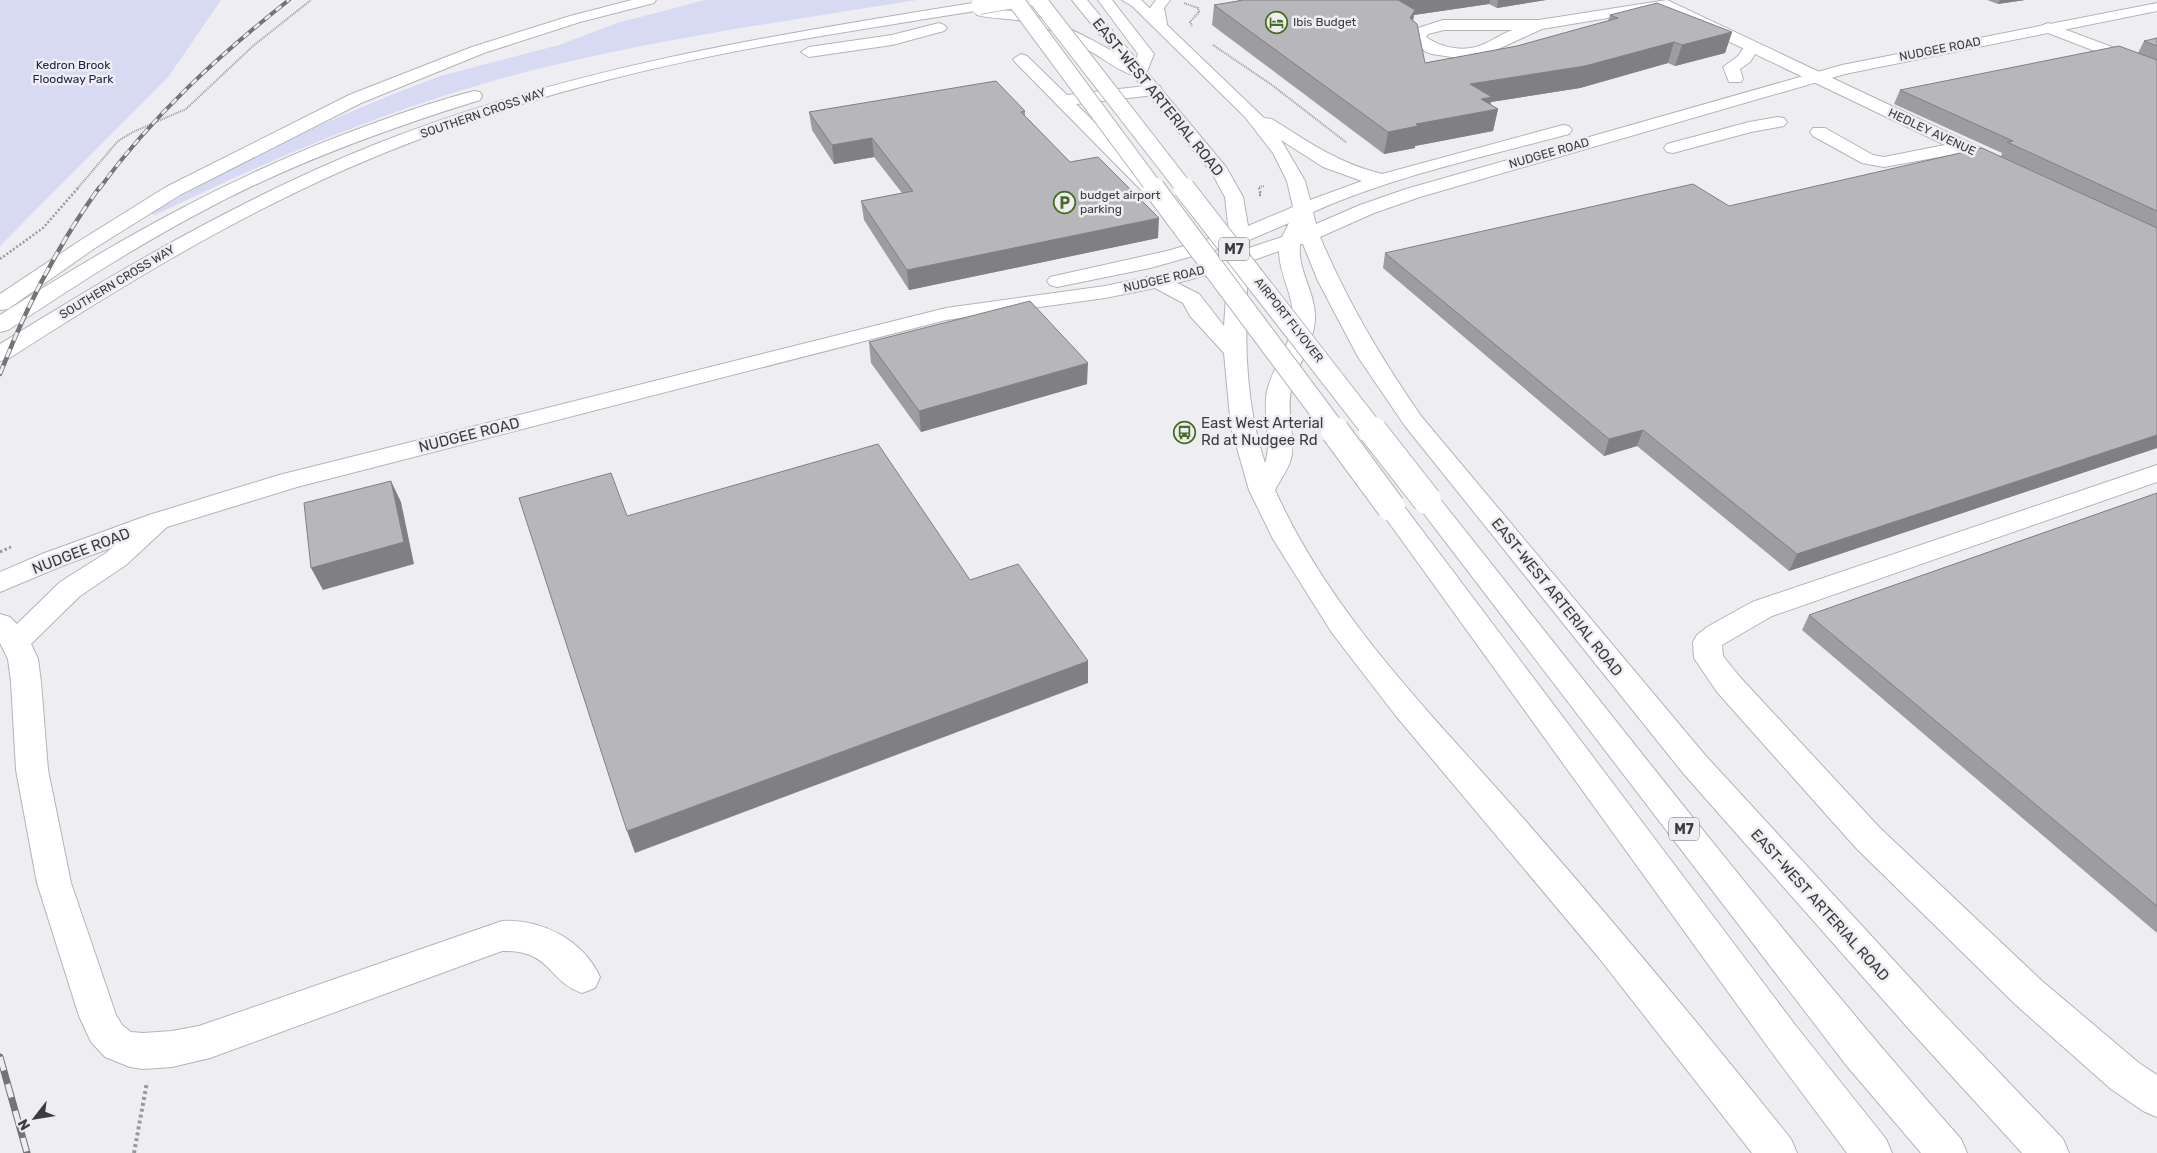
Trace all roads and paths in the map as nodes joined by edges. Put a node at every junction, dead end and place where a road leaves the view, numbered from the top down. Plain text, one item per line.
1 (311, 0) edge
2 (648, 0) edge
3 (960, 0) edge
4 (1003, 0) edge
5 (1014, 0) edge
6 (1038, 0) edge
7 (1079, 0) edge
8 (1106, 0) edge
9 (1163, 0) edge
10 (1691, 0) edge
11 (2122, 0) edge
12 (1134, 2) edge
13 (1178, 2) dead end
14 (1664, 5) junction
15 (2157, 7) edge
16 (982, 12) junction
17 (891, 16) junction
18 (2023, 18) junction
19 (2004, 22) dead end
20 (1159, 24) junction
21 (1539, 24) junction
22 (1192, 26) dead end
23 (2048, 28) junction
24 (1208, 42) dead end
25 (1752, 46) junction
26 (791, 55) dead end
27 (1021, 59) dead end
28 (1788, 64) junction
29 (1812, 68) junction
30 (1770, 69) dead end
31 (2157, 70) edge
32 (1139, 73) junction
33 (1718, 85) dead end
34 (1154, 90) junction
35 (585, 97) dead end
36 (1063, 101) junction
37 (1251, 113) junction
38 (1778, 122) dead end
39 (1581, 124) dead end
40 (1842, 126) dead end
41 (1964, 147) junction
42 (1673, 148) dead end
43 (1341, 169) junction
44 (2017, 172) edge
45 (1382, 180) junction
46 (1265, 186) dead end
47 (1154, 192) dead end
48 (1255, 195) dead end
49 (1304, 210) junction
50 (1240, 236) junction
51 (1299, 238) junction
52 (0, 259) edge
53 (1239, 259) junction
54 (1160, 282) junction
55 (103, 289) junction
56 (0, 304) edge
57 (946, 314) junction
58 (0, 325) edge
59 (1234, 351) junction
60 (0, 354) edge
61 (2157, 473) edge
62 (1262, 490) junction
63 (158, 521) junction
64 (11, 547) dead end
65 (0, 552) edge
66 (0, 583) edge
67 (8, 633) edge
68 (582, 977) dead end
69 (153, 1050) junction
70 (2157, 1098) edge
71 (134, 1153) edge
72 (1778, 1153) edge
73 (1872, 1153) edge
74 (1947, 1153) edge
75 (2049, 1153) edge

1 - 52 path
2 - 56 main road
3 - 17 main road, SOUTHERN CROSS WAY
4 - 16 main road
5 - 17 main road, SOUTHERN CROSS WAY, bridge
5 - 73 main road, AIRPORT FLYOVER / M7, bridge
6 - 74 main road, AIRPORT FLYOVER / M7, bridge
7 - 32 main road, EAST-WEST ARTERIAL ROAD
8 - 32 main road
9 - 20 main road
10 - 14 main road
11 - 18 main road
12 - 20 main road
13 - 22 path
14 - 21 main road
14 - 25 main road
15 - 23 main road, NUDGEE ROAD
16 - 26 main road
16 - 32 main road
17 - 55 main road, SOUTHERN CROSS WAY
17 - 58 main road, SOUTHERN CROSS WAY
18 - 19 main road
18 - 23 main road
20 - 37 main road
21 - 21 main road
23 - 29 main road, NUDGEE ROAD
23 - 31 main road
24 - 43 path
25 - 28 main road
25 - 33 main road
27 - 36 main road
28 - 29 main road, NUDGEE ROAD
28 - 30 main road, NUDGEE ROAD
29 - 41 main road, HEDLEY AVENUE
29 - 51 main road, NUDGEE ROAD
32 - 34 main road, EAST-WEST ARTERIAL ROAD
34 - 36 main road
34 - 50 main road, EAST-WEST ARTERIAL ROAD
35 - 55 main road
36 - 47 main road
37 - 43 main road
37 - 49 main road
38 - 42 main road
39 - 45 main road, NUDGEE ROAD
40 - 41 main road
41 - 44 main road, HEDLEY AVENUE
43 - 45 main road
45 - 49 main road, NUDGEE ROAD
46 - 48 path
49 - 50 main road, NUDGEE ROAD
49 - 51 main road
50 - 53 main road, EAST-WEST ARTERIAL ROAD
50 - 57 main road, NUDGEE ROAD
51 - 53 main road, NUDGEE ROAD
51 - 62 main road
51 - 75 main road, EAST-WEST ARTERIAL ROAD
53 - 54 main road, NUDGEE ROAD
53 - 59 main road, EAST-WEST ARTERIAL ROAD
54 - 57 main road, NUDGEE ROAD
54 - 59 main road
55 - 60 main road, SOUTHERN CROSS WAY
57 - 63 main road, NUDGEE ROAD
59 - 62 main road, EAST-WEST ARTERIAL ROAD
61 - 70 main road
62 - 72 main road, EAST-WEST ARTERIAL ROAD
63 - 66 main road, NUDGEE ROAD
63 - 67 main road
64 - 65 path
67 - 69 main road
68 - 69 main road
69 - 71 path

